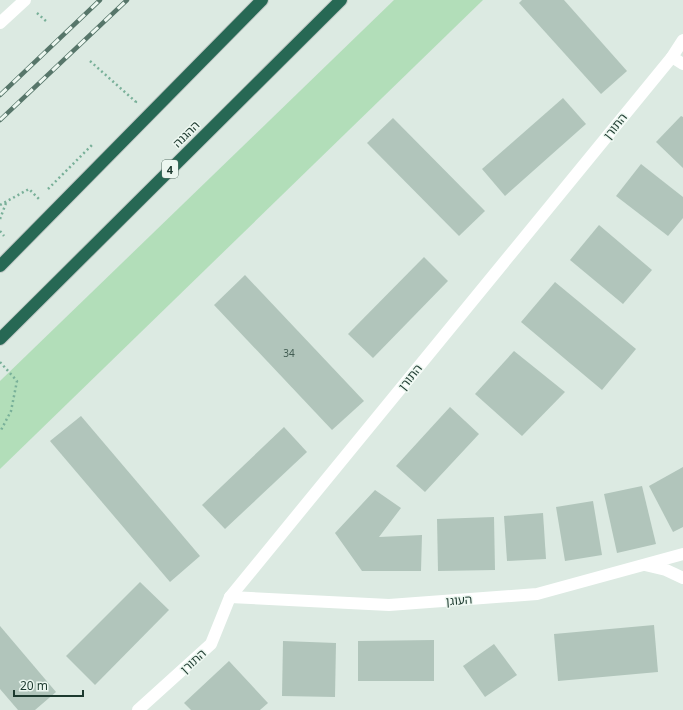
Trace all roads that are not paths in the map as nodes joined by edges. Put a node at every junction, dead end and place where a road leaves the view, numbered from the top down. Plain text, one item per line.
1 (25, 0) edge
2 (262, 0) edge
3 (341, 0) edge
4 (0, 24) edge
5 (683, 40) edge
6 (672, 57) junction
7 (683, 64) edge
8 (0, 266) edge
9 (0, 339) edge
10 (683, 554) edge
11 (644, 565) junction
12 (683, 578) edge
13 (230, 596) junction
14 (138, 710) edge

1 - 4 street
2 - 8 highway
3 - 9 highway, ההגנה / 4
5 - 6 street, התורן
6 - 7 street
6 - 13 street, התורן
10 - 11 street, העוגן
11 - 12 street
11 - 13 street, העוגן
13 - 14 street, התורן

